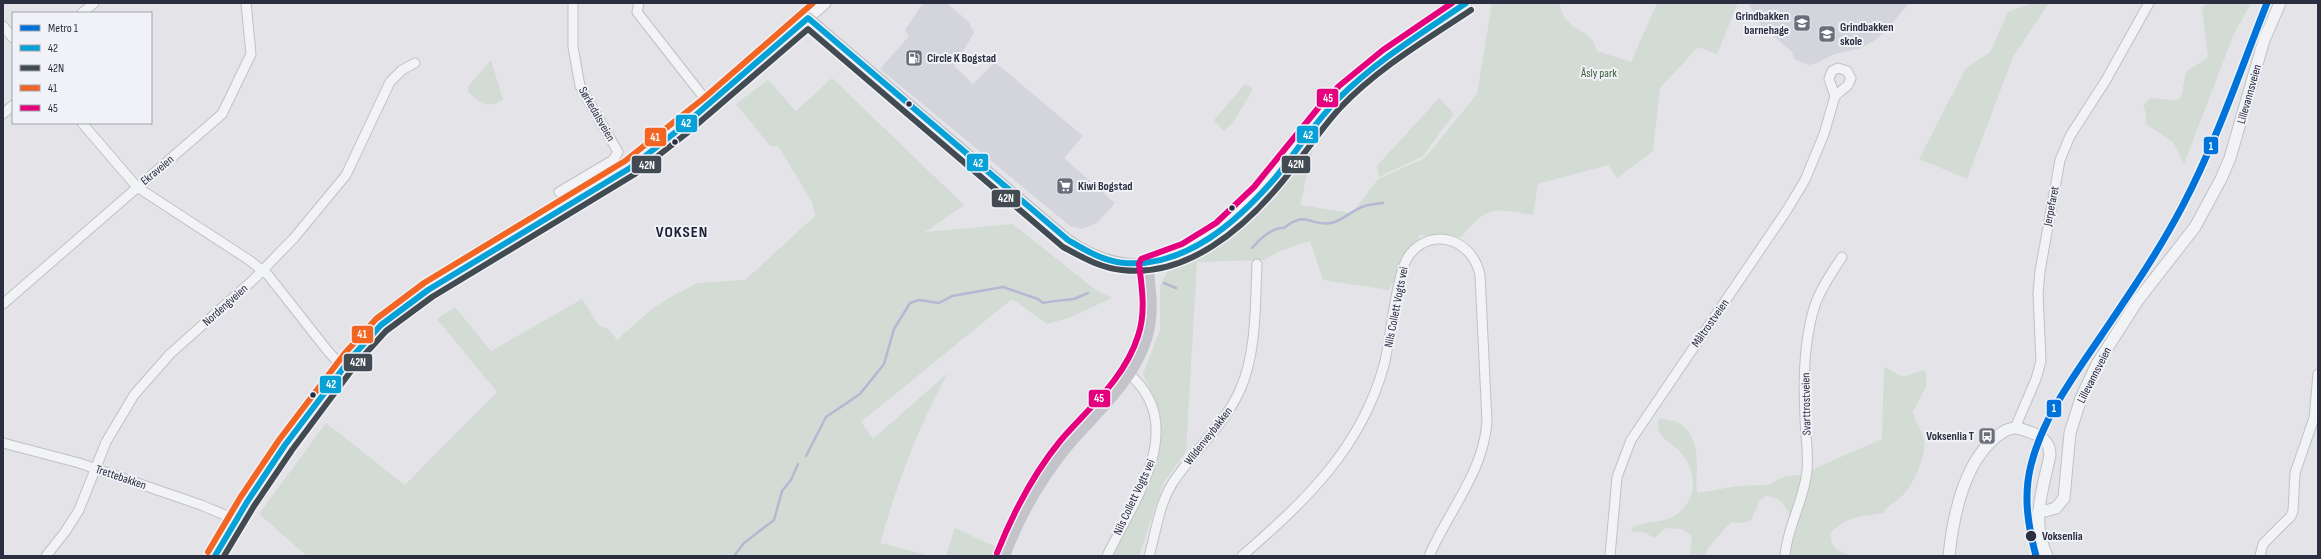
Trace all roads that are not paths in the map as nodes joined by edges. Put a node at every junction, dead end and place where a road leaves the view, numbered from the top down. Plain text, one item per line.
1 (94, 3) edge
2 (246, 3) edge
3 (574, 3) edge
4 (639, 3) edge
5 (824, 3) edge
6 (1466, 3) edge
7 (2148, 3) edge
8 (2280, 3) edge
9 (83, 12) edge
10 (808, 18) junction
11 (3, 26) edge
12 (12, 37) edge
13 (415, 63) dead end
14 (1835, 96) dead end
15 (709, 104) junction
16 (12, 106) edge
17 (3, 114) edge
18 (83, 124) edge
19 (137, 187) junction
20 (559, 192) dead end
21 (1842, 257) dead end
22 (1147, 264) junction
23 (1257, 264) dead end
24 (262, 271) junction
25 (3, 304) edge
26 (343, 368) junction
27 (1129, 374) junction
28 (2318, 374) edge
29 (2015, 428) junction
30 (3, 443) edge
31 (96, 469) junction
32 (2038, 513) junction
33 (236, 520) junction
34 (46, 556) edge
35 (216, 556) edge
36 (1004, 556) edge
37 (1107, 556) edge
38 (1149, 556) edge
39 (1242, 556) edge
40 (1429, 556) edge
41 (1610, 556) edge
42 (1785, 556) edge
43 (1949, 556) edge
44 (2047, 556) edge
45 (2260, 556) edge

1 - 9 street
2 - 19 street, Ekraveien
3 - 20 street, Sørkedalsveien
4 - 15 street
5 - 10 street
6 - 22 street
7 - 29 street, Jerpefaret
8 - 32 street, Lillevannsveien
10 - 15 main road
10 - 22 main road
11 - 12 street
13 - 24 street, Nordengveien
14 - 41 street, Måltrostveien
15 - 26 main road
16 - 17 street
18 - 19 street
19 - 24 street
19 - 25 street, Ekraveien
21 - 42 street, Svarttrostveien
22 - 27 main road
23 - 38 street, Wildenveybakken
24 - 26 street
24 - 31 street, Nordengveien
26 - 33 main road
27 - 36 main road
27 - 37 street, Nils Collett Vogts vei
28 - 45 street
29 - 32 street
29 - 43 street
30 - 31 street, Trettebakken
31 - 33 street, Trettebakken
31 - 34 street, Nordengveien
32 - 44 street
33 - 35 main road
39 - 40 street, Nils Collett Vogts vei

